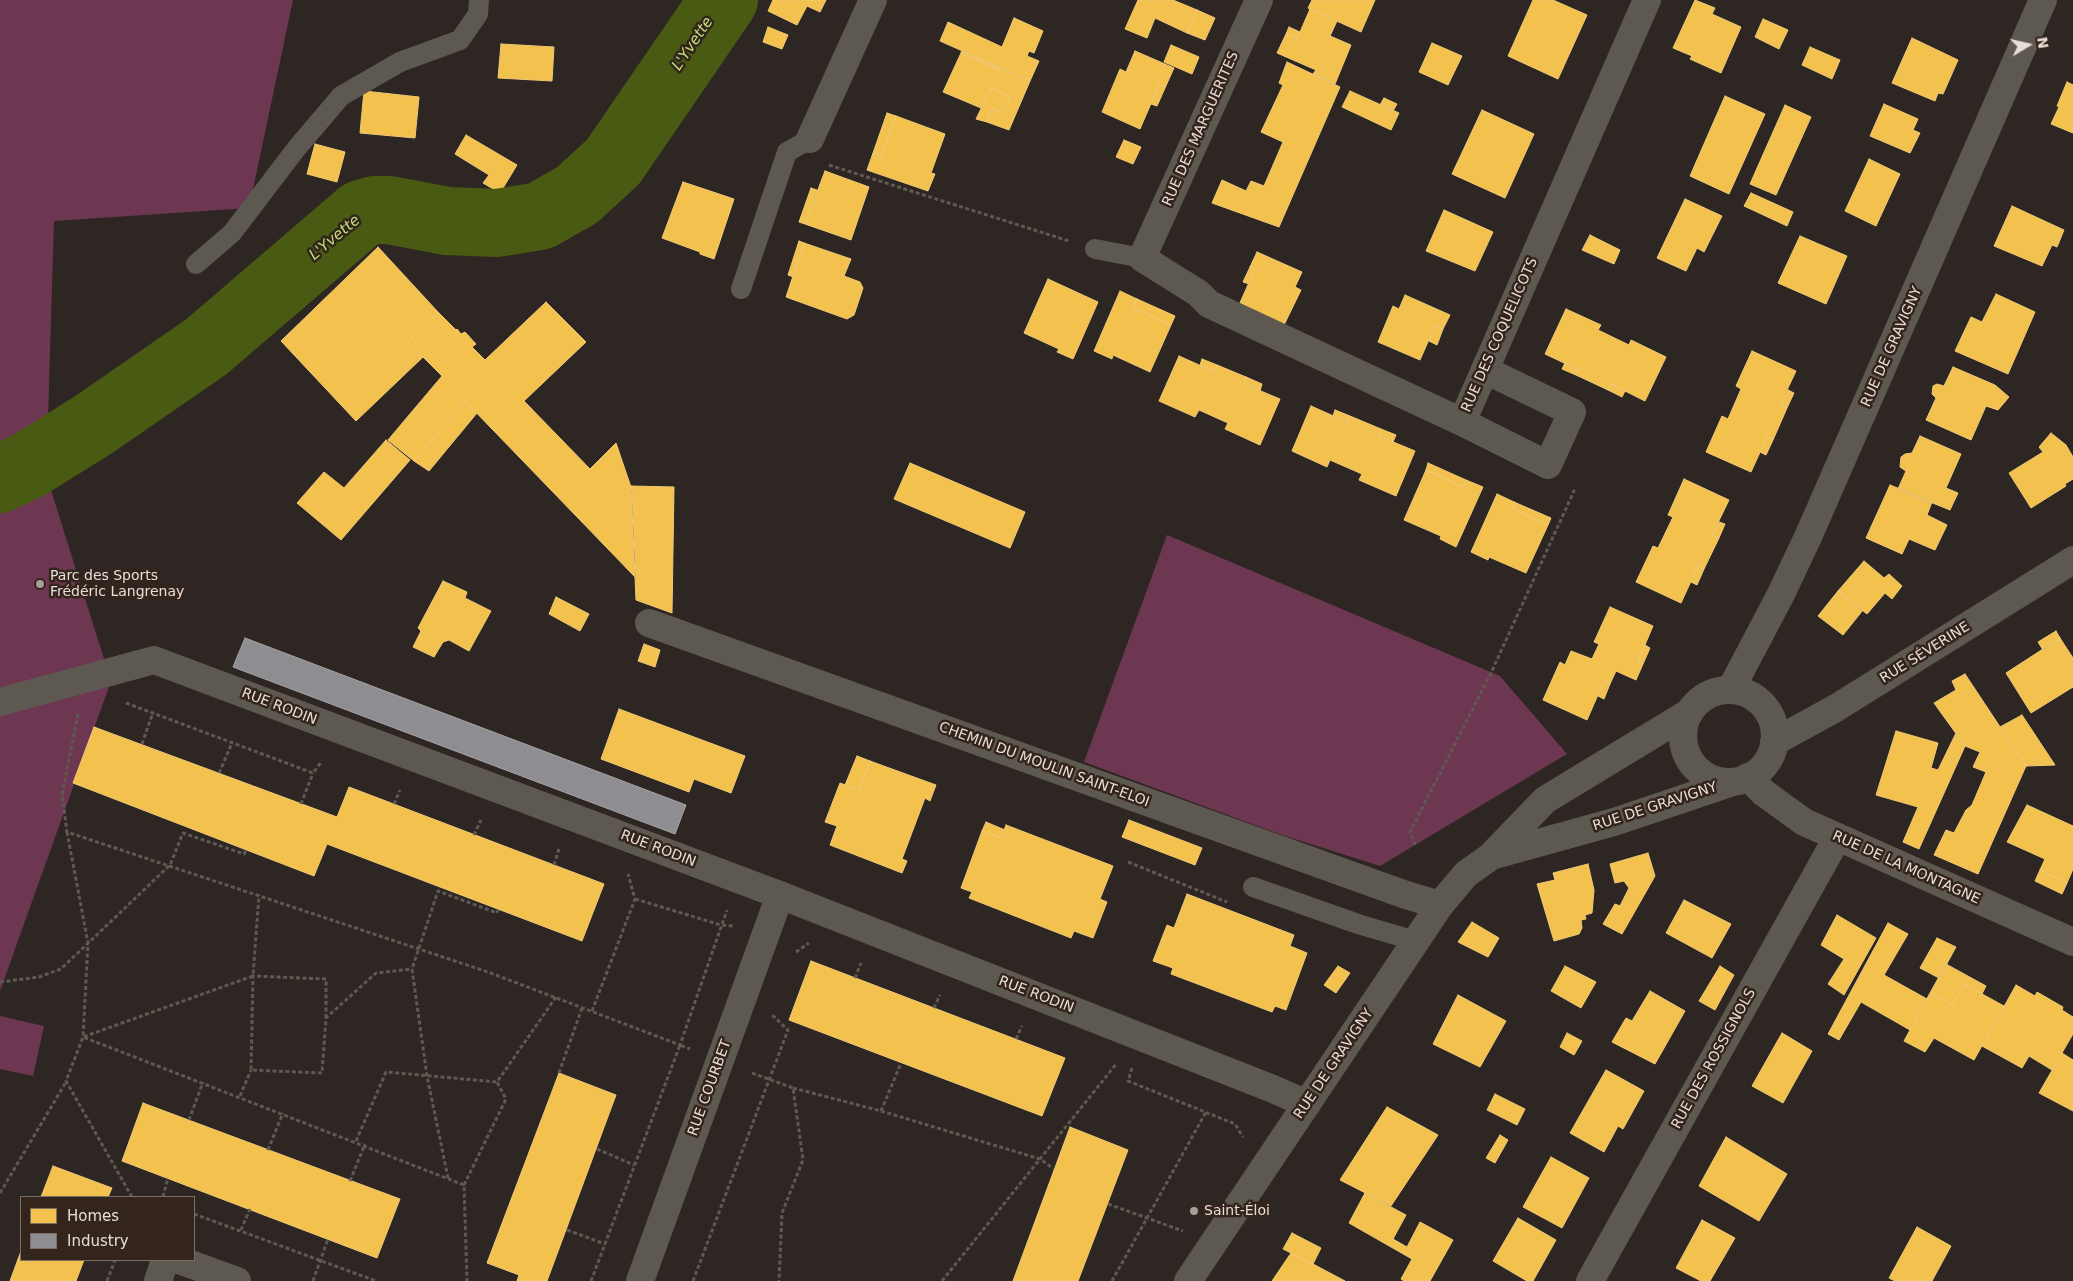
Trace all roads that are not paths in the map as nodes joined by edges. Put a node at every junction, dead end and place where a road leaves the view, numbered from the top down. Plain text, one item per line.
1 (479, 0) edge
2 (873, 0) edge
3 (1259, 0) edge
4 (1648, 0) edge
5 (2043, 0) edge
6 (799, 146) joint
7 (1096, 249) road end
8 (1142, 258) junction
9 (196, 264) dead end
10 (741, 289) dead end
11 (1485, 370) junction
12 (1462, 422) junction
13 (2073, 560) edge
14 (649, 623) dead end
15 (1731, 689) junction
16 (0, 702) edge
17 (1690, 712) junction
18 (1774, 742) junction
19 (1740, 780) junction
20 (1837, 838) junction
21 (1490, 857) junction
22 (1253, 887) dead end
23 (780, 895) junction
24 (1440, 905) junction
25 (1416, 942) junction
26 (2073, 942) edge
27 (1307, 1104) junction
28 (166, 1261) edge
29 (182, 1261) edge
30 (158, 1281) edge
31 (237, 1281) edge
32 (640, 1281) edge
33 (1188, 1281) edge
34 (1590, 1281) edge

1 - 9 lane
2 - 6 street
3 - 8 street, RUE DES MARGUERITES
4 - 11 street, RUE DES COQUELICOTS
5 - 15 street, RUE DE GRAVIGNY
6 - 10 lane
7 - 8 lane
8 - 12 street, RUE DES COQUELICOTS
11 - 12 street, RUE DES COQUELICOTS
11 - 12 street
13 - 18 street, RUE SÉVERINE
14 - 24 street, CHEMIN DU MOULIN SAINT-ELOI
15 - 17 street
15 - 18 street
16 - 23 street, RUE RODIN
17 - 19 street
17 - 21 street, RUE DE GRAVIGNY
18 - 19 street
19 - 20 street, RUE DE LA MONTAGNE
19 - 21 street, RUE DE GRAVIGNY
20 - 26 street, RUE DE LA MONTAGNE
20 - 34 street, RUE DES ROSSIGNOLS
21 - 24 street, RUE DE GRAVIGNY
22 - 25 lane
23 - 27 street, RUE RODIN
23 - 32 street, RUE COURBET
24 - 25 street, RUE DE GRAVIGNY
25 - 27 street, RUE DE GRAVIGNY
27 - 33 street, RUE DE GRAVIGNY
28 - 30 street
29 - 31 street

